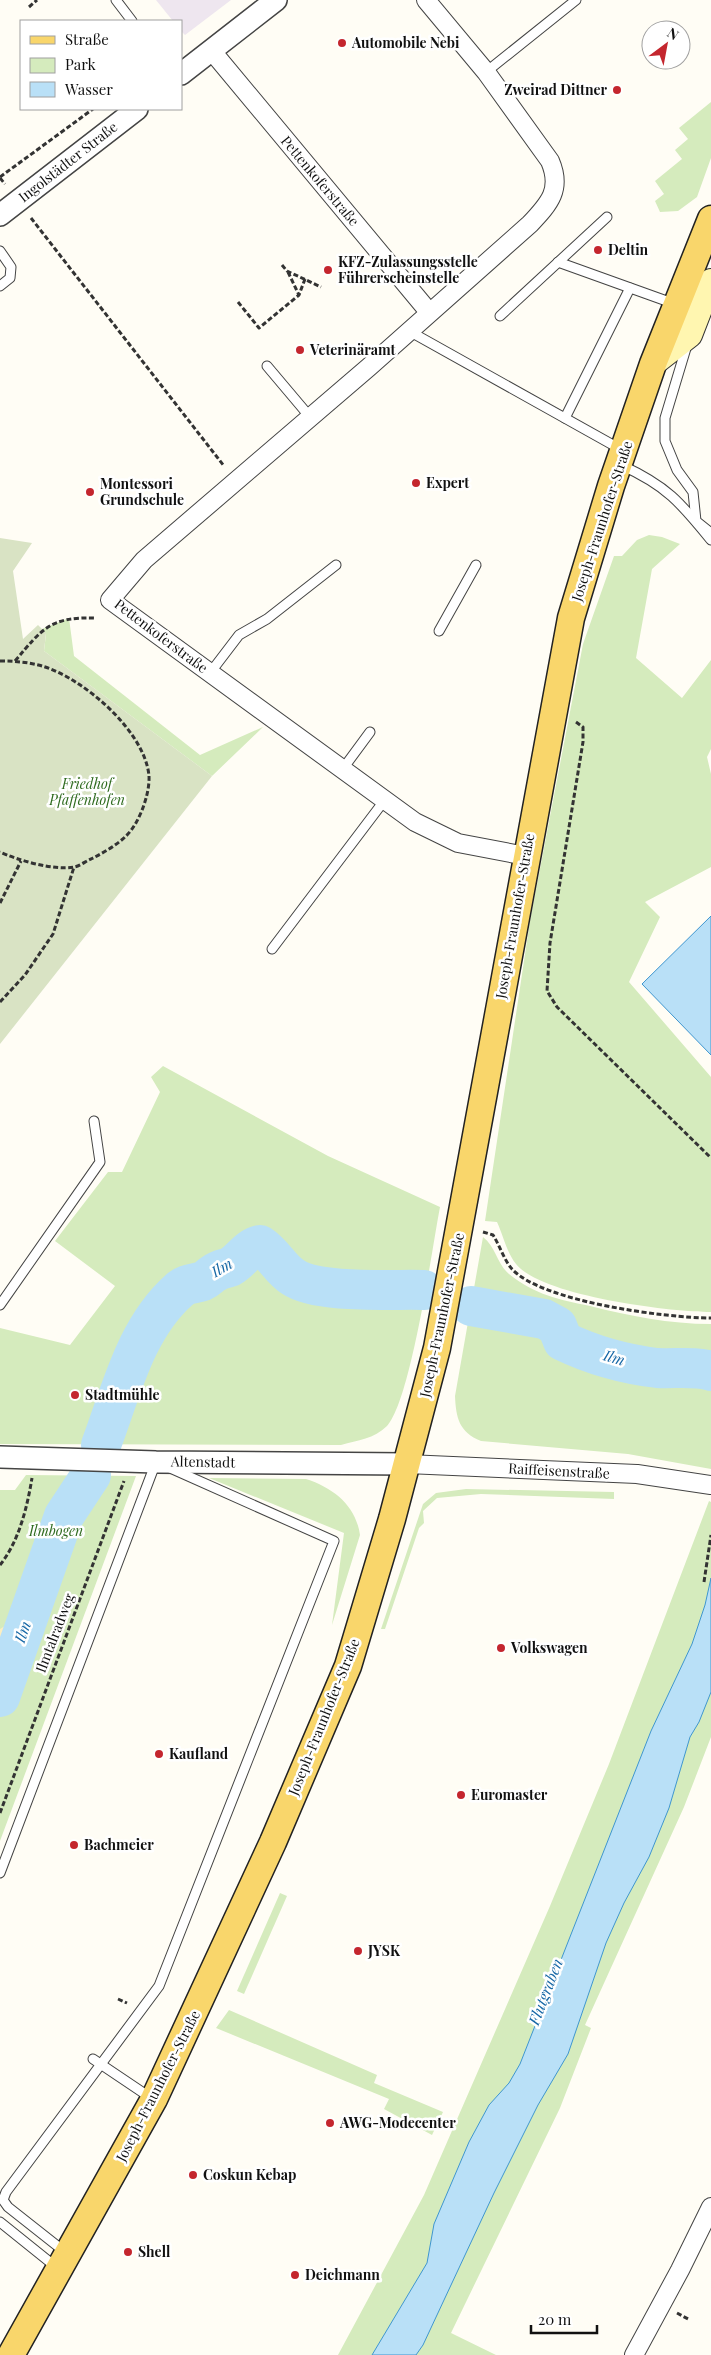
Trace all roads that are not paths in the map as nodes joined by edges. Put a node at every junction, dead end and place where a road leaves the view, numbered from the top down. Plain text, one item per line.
1 (116, 0) edge
2 (276, 0) edge
3 (426, 0) edge
4 (576, 0) edge
5 (131, 20) edge
6 (211, 50) junction
7 (486, 72) junction
8 (182, 73) edge
9 (135, 110) edge
10 (0, 215) edge
11 (607, 217) dead end
12 (711, 219) edge
13 (700, 246) junction
14 (0, 251) edge
15 (558, 262) junction
16 (703, 281) edge
17 (0, 286) edge
18 (630, 288) junction
19 (685, 302) junction
20 (429, 312) junction
21 (500, 316) dead end
22 (408, 331) junction
23 (690, 336) junction
24 (653, 364) junction
25 (267, 366) dead end
26 (310, 417) junction
27 (566, 418) junction
28 (621, 458) junction
29 (696, 522) junction
30 (711, 532) edge
31 (711, 540) edge
32 (336, 565) dead end
33 (476, 565) dead end
34 (439, 631) dead end
35 (210, 673) junction
36 (370, 732) dead end
37 (342, 770) junction
38 (384, 801) junction
39 (526, 856) junction
40 (272, 949) dead end
41 (94, 1121) dead end
42 (0, 1305) edge
43 (0, 1456) edge
44 (156, 1462) junction
45 (407, 1464) junction
46 (711, 1485) edge
47 (0, 1873) edge
48 (93, 2059) dead end
49 (102, 2065) junction
50 (154, 2099) junction
51 (2, 2199) edge
52 (711, 2207) edge
53 (0, 2222) edge
54 (64, 2262) junction
55 (11, 2355) edge
56 (634, 2355) edge

1 - 5 lane
2 - 6 street
3 - 7 street, Pettenkoferstraße
4 - 7 lane
6 - 8 street
6 - 20 street, Pettenkoferstraße
7 - 20 street, Pettenkoferstraße
9 - 10 street, Ingolstädter Straße
11 - 15 lane
12 - 13 main road, Joseph-Fraunhofer-Straße
13 - 16 lane
13 - 19 main road, Joseph-Fraunhofer-Straße
14 - 17 lane
15 - 18 lane
15 - 21 lane
16 - 23 main road
18 - 19 lane
18 - 27 lane
19 - 23 lane
19 - 24 main road, Joseph-Fraunhofer-Straße
20 - 22 street, Pettenkoferstraße
22 - 26 street, Pettenkoferstraße
22 - 27 lane
23 - 24 main road
23 - 29 lane
24 - 28 main road, Joseph-Fraunhofer-Straße
25 - 26 lane
26 - 35 street, Pettenkoferstraße
27 - 28 lane
28 - 29 lane
28 - 39 main road, Joseph-Fraunhofer-Straße
29 - 30 lane
29 - 31 lane
32 - 35 lane
33 - 34 lane
35 - 37 street, Pettenkoferstraße
36 - 37 lane
37 - 38 street, Pettenkoferstraße
38 - 39 street, Pettenkoferstraße
38 - 40 lane
39 - 45 main road, Joseph-Fraunhofer-Straße
41 - 42 lane
43 - 44 street, Altenstadt
44 - 45 street, Altenstadt
44 - 47 lane
44 - 49 lane
45 - 46 street, Raiffeisenstraße
45 - 50 main road, Joseph-Fraunhofer-Straße
48 - 49 lane
49 - 50 lane
49 - 51 lane
50 - 54 main road, Joseph-Fraunhofer-Straße
51 - 54 lane
52 - 56 street
53 - 54 lane
54 - 55 main road, Joseph-Fraunhofer-Straße

